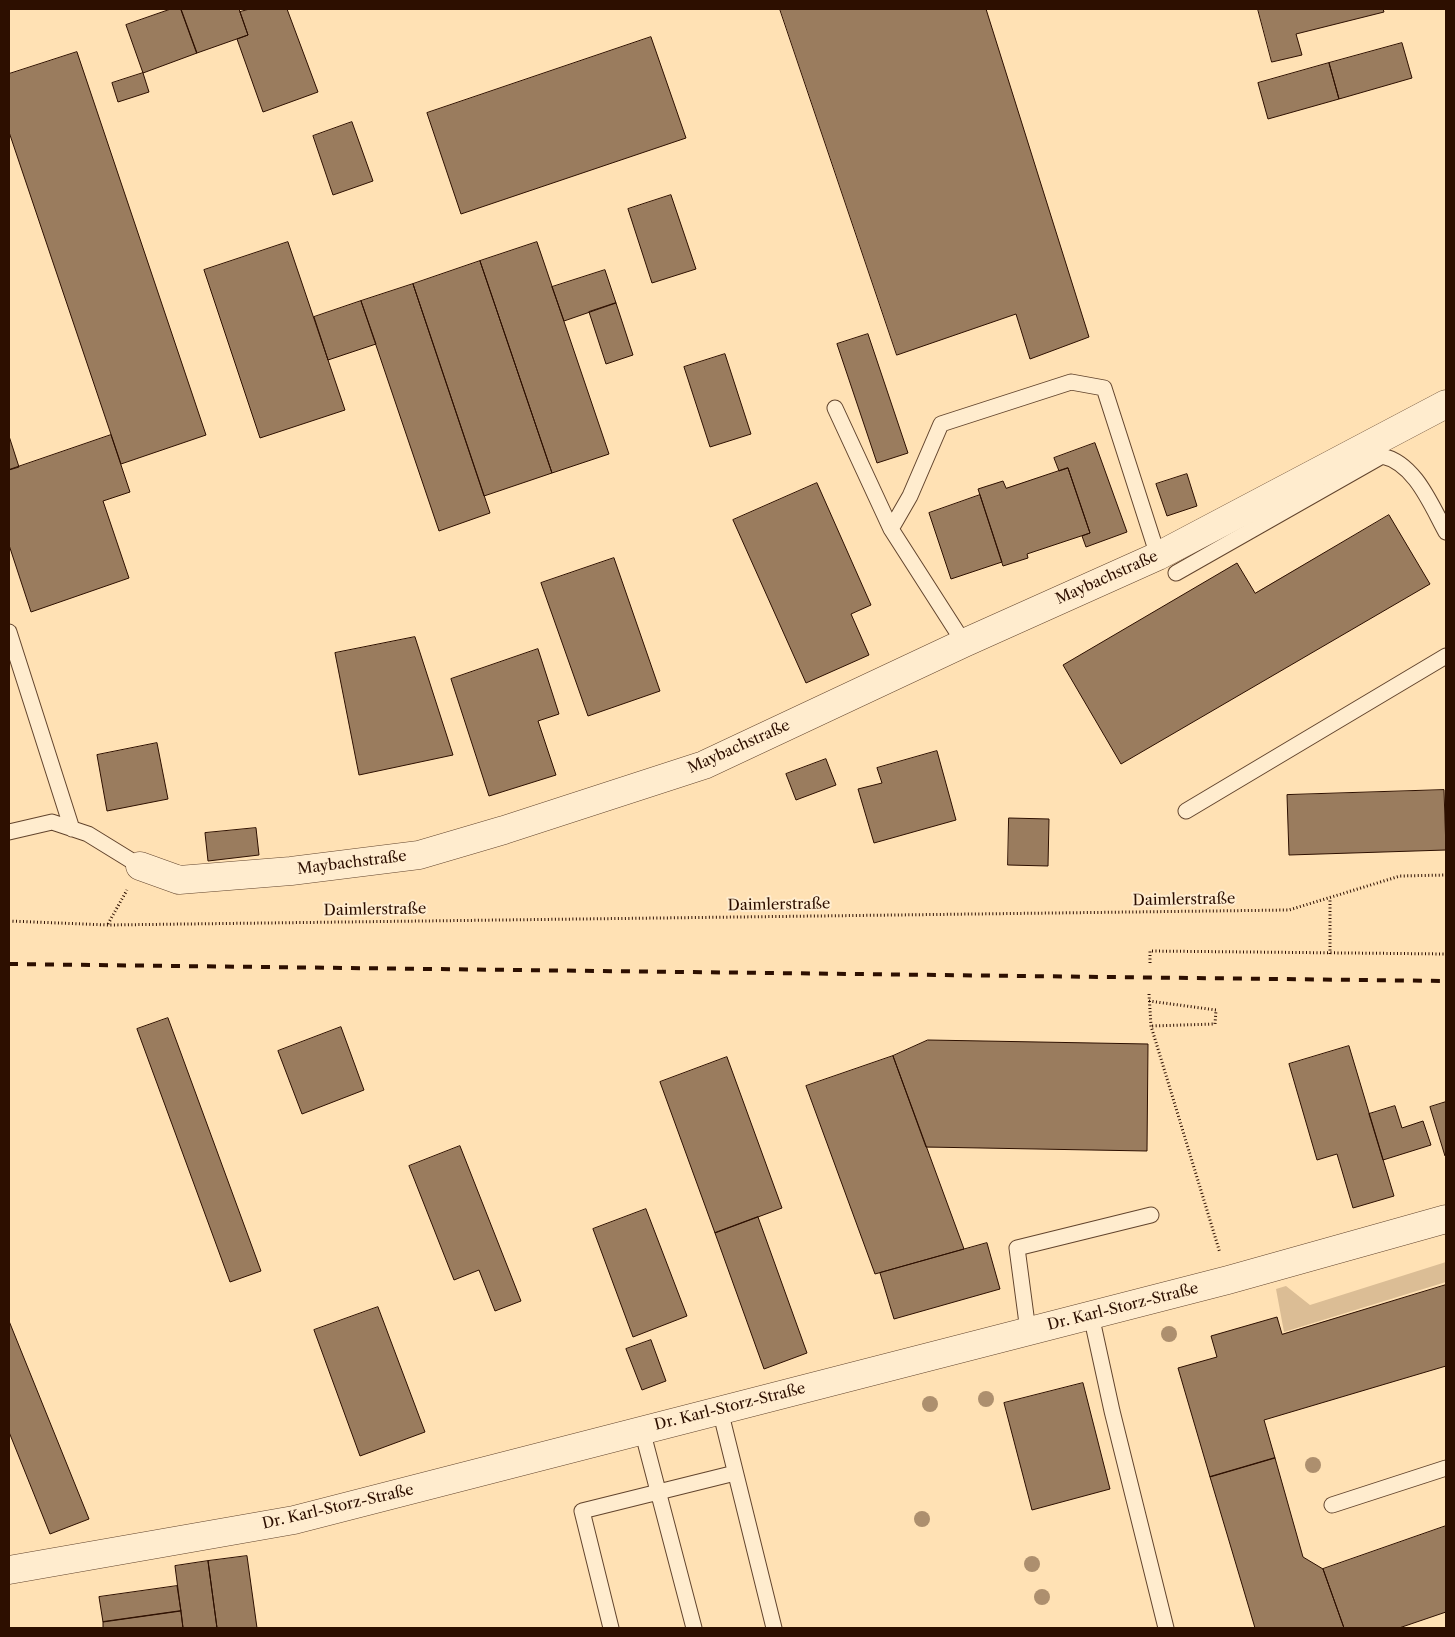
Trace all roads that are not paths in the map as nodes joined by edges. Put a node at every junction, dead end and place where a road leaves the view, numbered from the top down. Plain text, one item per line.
1 (1446, 404) edge
2 (835, 408) dead end
3 (891, 529) junction
4 (1446, 532) edge
5 (1167, 564) junction
6 (9, 632) edge
7 (964, 642) junction
8 (1446, 656) edge
9 (1186, 811) dead end
10 (72, 829) junction
11 (9, 832) edge
12 (140, 866) joint
13 (1151, 1214) dead end
14 (1446, 1219) edge
15 (1091, 1315) junction
16 (1028, 1331) junction
17 (720, 1410) junction
18 (642, 1430) junction
19 (1446, 1468) edge
20 (735, 1473) junction
21 (658, 1492) junction
22 (1332, 1505) dead end
23 (9, 1570) edge
24 (611, 1628) edge
25 (694, 1628) edge
26 (774, 1628) edge
27 (1166, 1628) edge

1 - 5 street, Maybachstraße
2 - 3 lane
3 - 5 lane
3 - 7 lane
4 - 5 lane
5 - 7 street, Maybachstraße
6 - 10 lane
7 - 12 street, Maybachstraße
8 - 9 lane
10 - 11 lane
10 - 12 lane
13 - 16 lane
14 - 15 street, Dr. Karl-Storz-Straße
15 - 16 street, Dr. Karl-Storz-Straße
15 - 27 lane
16 - 17 street, Dr. Karl-Storz-Straße
17 - 18 street, Dr. Karl-Storz-Straße
17 - 20 lane
18 - 21 lane
18 - 23 street, Dr. Karl-Storz-Straße
19 - 22 lane
20 - 21 lane
20 - 26 lane
21 - 24 lane
21 - 25 lane

